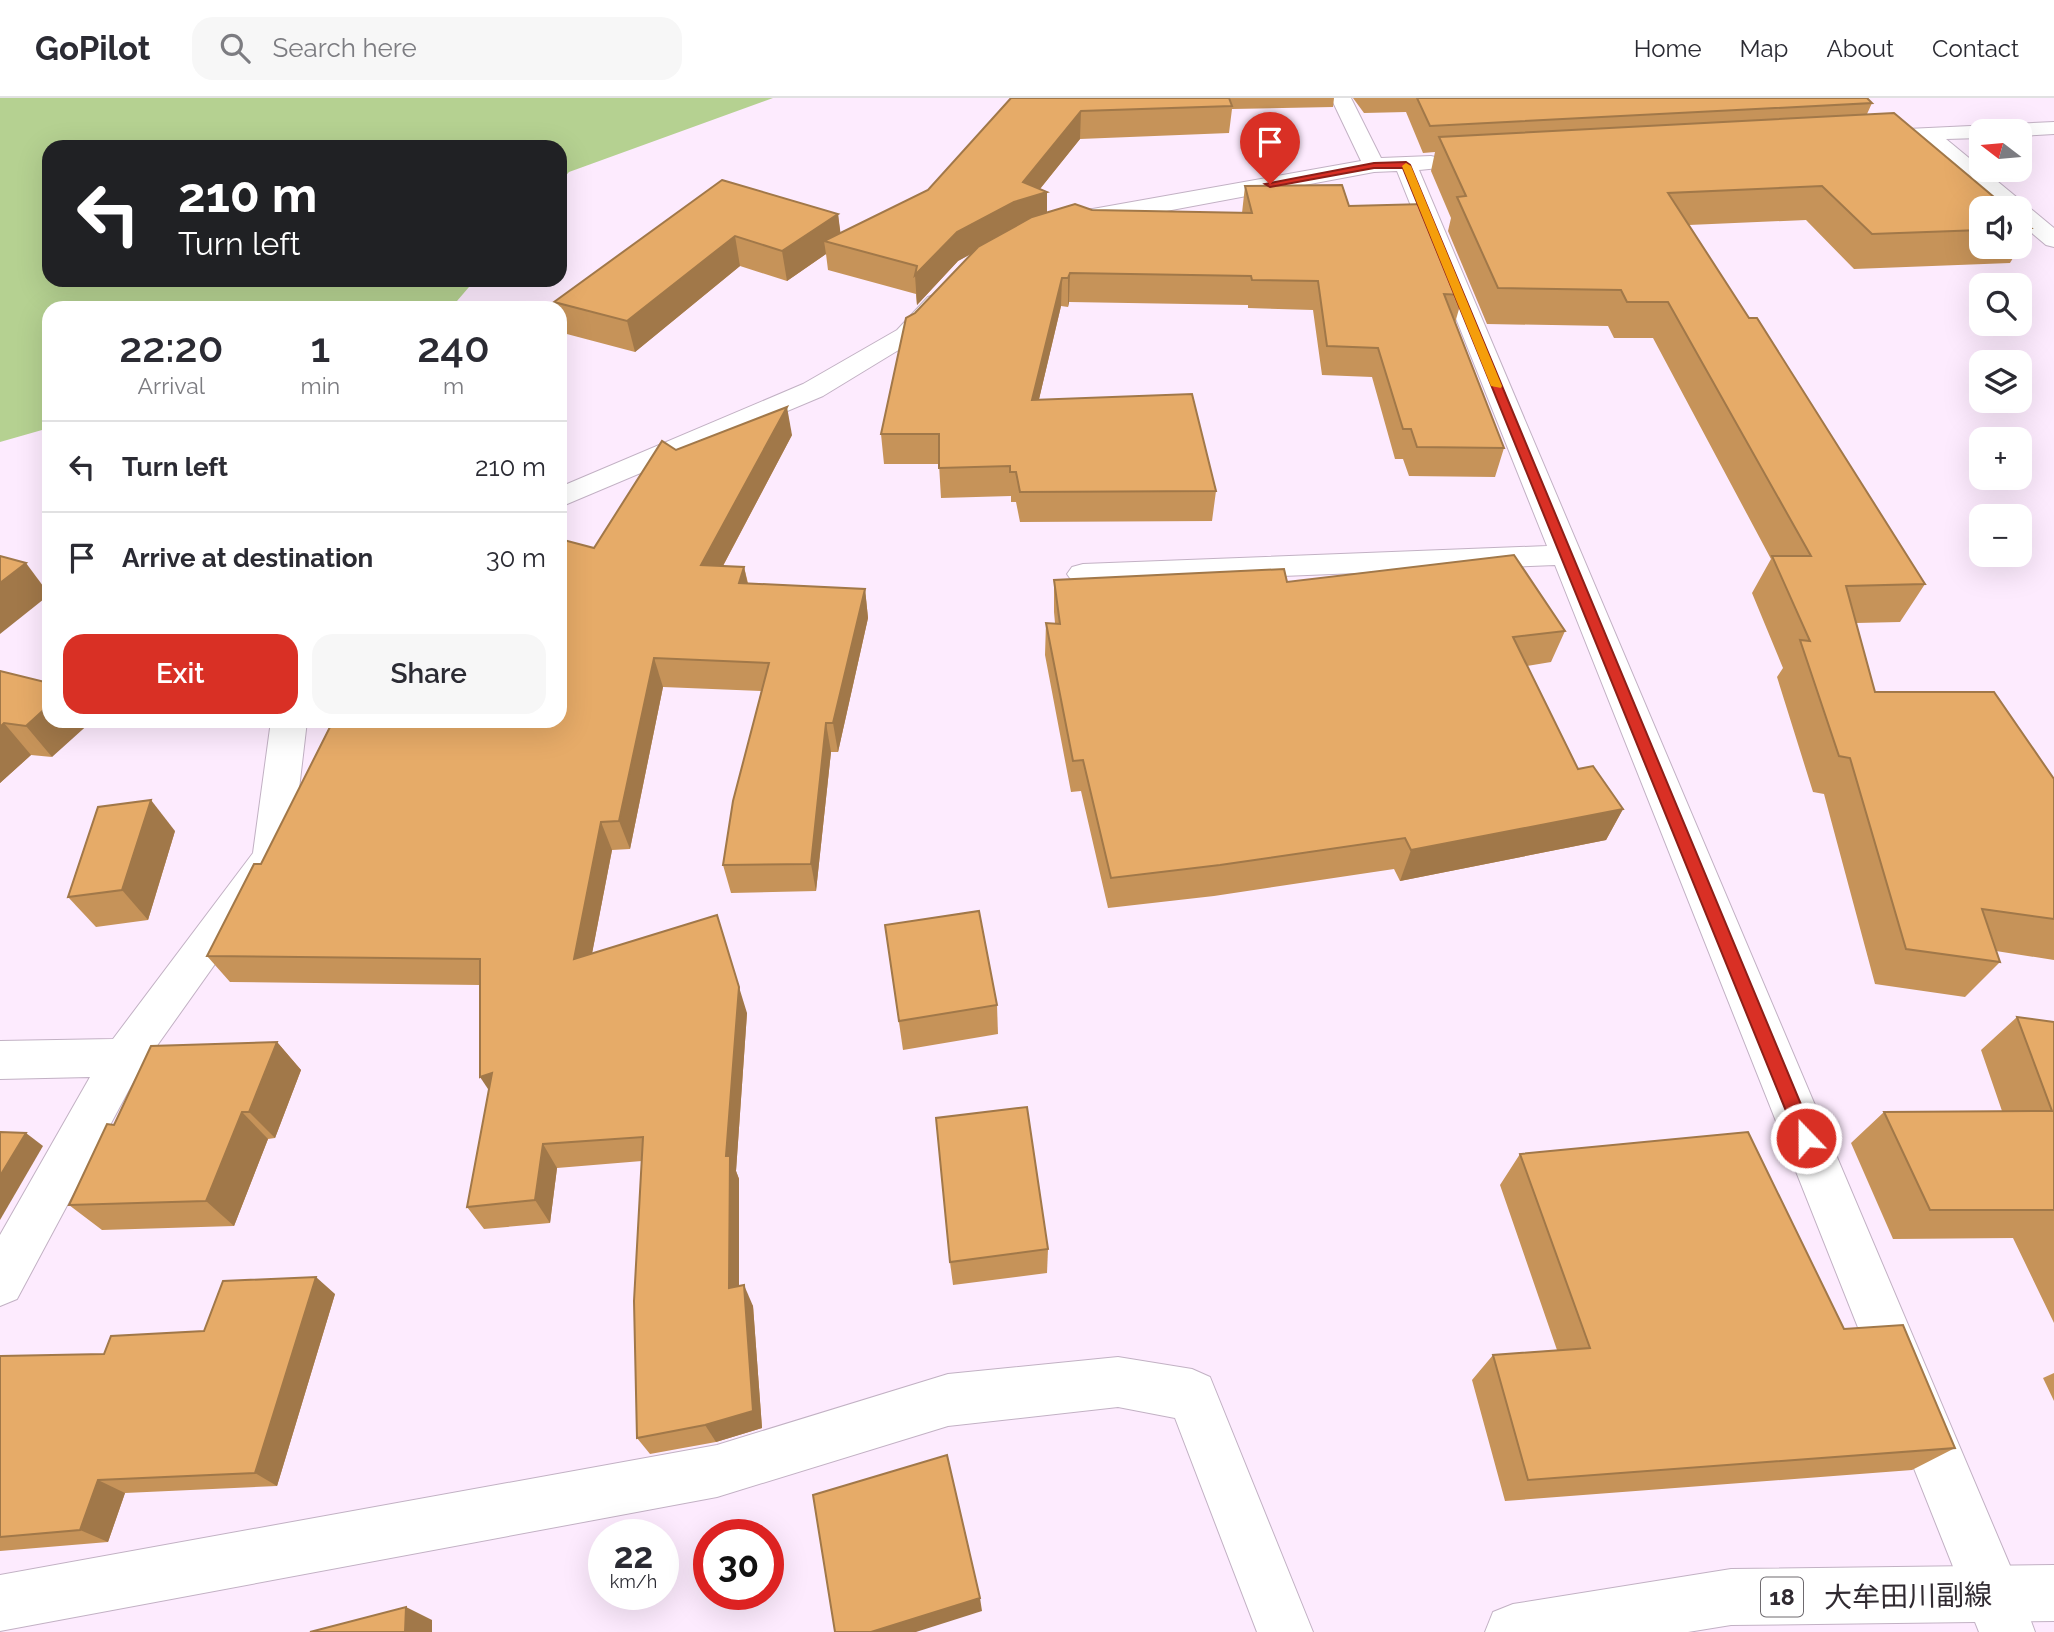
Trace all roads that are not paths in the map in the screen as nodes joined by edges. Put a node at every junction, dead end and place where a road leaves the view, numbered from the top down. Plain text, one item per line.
1 (1341, 98) edge
2 (2054, 128) edge
3 (1926, 134) junction
4 (1843, 139) edge
5 (1447, 163) edge
6 (1390, 165) junction
7 (2001, 196) edge
8 (2032, 222) edge
9 (1048, 230) edge
10 (2054, 240) edge
11 (950, 287) edge
12 (567, 495) edge
13 (1566, 555) junction
14 (1083, 574) dead end
15 (288, 728) edge
16 (124, 1058) junction
17 (0, 1060) edge
18 (0, 1282) edge
19 (2054, 1593) edge
20 (0, 1603) edge
21 (2000, 1614) edge
22 (1285, 1632) edge
23 (1513, 1632) edge

1 - 6 street
2 - 3 street
3 - 4 street
3 - 7 street
5 - 6 street
6 - 9 street
6 - 13 street
8 - 10 street
11 - 12 street
13 - 14 street
13 - 21 street
15 - 16 street
16 - 17 street
16 - 18 street
19 - 21 street, 大牟田川副線 / 18
20 - 22 street
21 - 23 street, 大牟田川副線 / 18

